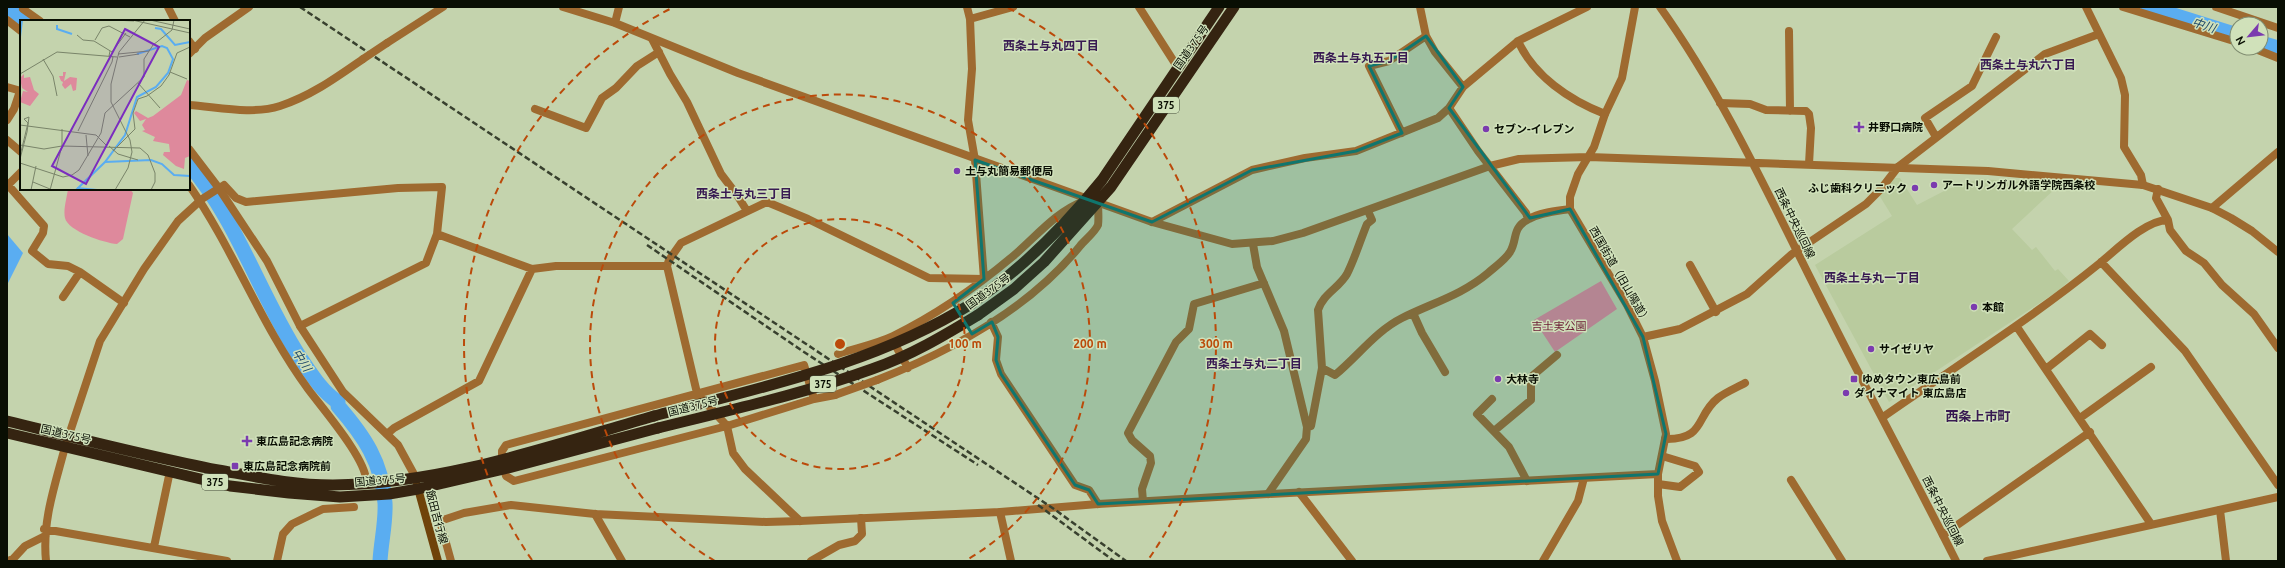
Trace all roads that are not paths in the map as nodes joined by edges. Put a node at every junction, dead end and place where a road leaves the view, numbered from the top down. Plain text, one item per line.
1 (168, 7) edge
2 (250, 7) edge
3 (442, 7) edge
4 (563, 7) edge
5 (619, 7) edge
6 (967, 7) edge
7 (1013, 7) edge
8 (1139, 7) edge
9 (1220, 7) edge
10 (1234, 7) edge
11 (1420, 7) edge
12 (1587, 7) edge
13 (1635, 7) edge
14 (1660, 7) edge
15 (2086, 7) edge
16 (2123, 7) edge
17 (2216, 7) edge
18 (23, 9) dead end
19 (970, 19) junction
20 (7, 20) edge
21 (39, 20) edge
22 (174, 20) edge
23 (615, 24) junction
24 (2278, 28) edge
25 (20, 30) edge
26 (1789, 30) dead end
27 (2099, 34) junction
28 (1426, 36) junction
29 (1996, 36) dead end
30 (652, 39) junction
31 (2229, 40) edge
32 (1518, 41) junction
33 (192, 52) edge
34 (659, 52) junction
35 (1178, 68) junction
36 (7, 87) edge
37 (1463, 87) junction
38 (20, 91) edge
39 (20, 93) edge
40 (1720, 103) junction
41 (190, 105) edge
42 (10, 108) edge
43 (1449, 108) junction
44 (534, 109) dead end
45 (1790, 111) junction
46 (1605, 114) junction
47 (7, 120) edge
48 (1402, 133) junction
49 (1936, 137) junction
50 (7, 140) edge
51 (20, 151) edge
52 (190, 151) edge
53 (2278, 152) edge
54 (1589, 157) junction
55 (975, 160) junction
56 (1753, 163) junction
57 (1809, 164) junction
58 (1490, 166) junction
59 (1898, 167) junction
60 (20, 173) edge
61 (2143, 185) junction
62 (190, 186) edge
63 (216, 189) junction
64 (2158, 189) junction
65 (201, 200) junction
66 (1086, 200) junction
67 (1098, 203) junction
68 (2212, 208) junction
69 (1570, 210) junction
70 (747, 211) junction
71 (1368, 211) junction
72 (1528, 219) junction
73 (2168, 220) junction
74 (1152, 222) junction
75 (437, 234) junction
76 (1254, 244) junction
77 (1797, 251) junction
78 (2278, 252) edge
79 (2101, 262) junction
80 (1690, 265) dead end
81 (667, 266) junction
82 (532, 270) junction
83 (80, 272) junction
84 (984, 279) junction
85 (1264, 283) junction
86 (63, 297) dead end
87 (124, 303) junction
88 (954, 303) junction
89 (1716, 312) junction
90 (1413, 313) junction
91 (991, 322) junction
92 (300, 326) junction
93 (2017, 327) junction
94 (972, 334) junction
95 (891, 337) junction
96 (1642, 337) junction
97 (2102, 345) dead end
98 (2278, 348) edge
99 (838, 354) dead end
100 (1557, 355) dead end
101 (2151, 366) dead end
102 (908, 368) junction
103 (1322, 368) junction
104 (2046, 369) junction
105 (1445, 372) dead end
106 (1745, 383) dead end
107 (697, 393) junction
108 (814, 399) junction
109 (1492, 399) dead end
110 (1883, 416) junction
111 (2080, 418) junction
112 (7, 421) edge
113 (726, 426) junction
114 (1307, 428) junction
115 (1494, 431) junction
116 (2090, 432) junction
117 (7, 433) edge
118 (387, 434) junction
119 (69, 436) junction
120 (1665, 439) junction
121 (65, 447) junction
122 (1662, 456) junction
123 (503, 464) junction
124 (170, 471) junction
125 (1658, 474) junction
126 (416, 478) junction
127 (1584, 478) junction
128 (1791, 480) dead end
129 (1527, 481) junction
130 (368, 483) junction
131 (1658, 484) junction
132 (2278, 485) edge
133 (418, 489) junction
134 (1299, 492) junction
135 (1268, 494) junction
136 (2278, 497) edge
137 (340, 502) junction
138 (1143, 502) junction
139 (1098, 504) junction
140 (354, 508) dead end
141 (2220, 510) junction
142 (1000, 512) junction
143 (595, 514) junction
144 (861, 518) junction
145 (800, 521) junction
146 (2151, 524) junction
147 (45, 532) junction
148 (1943, 535) junction
149 (154, 547) junction
150 (8, 561) edge
151 (46, 561) edge
152 (227, 561) edge
153 (277, 561) edge
154 (438, 561) edge
155 (451, 561) edge
156 (622, 561) edge
157 (811, 561) edge
158 (1010, 561) edge
159 (1352, 561) edge
160 (1543, 561) edge
161 (1677, 561) edge
162 (1842, 561) edge
163 (1956, 561) edge
164 (1987, 561) edge
165 (2226, 561) edge

1 - 22 street
2 - 33 street
3 - 41 street, bridge
4 - 23 street
5 - 23 street
6 - 19 street
7 - 19 street
8 - 35 street
9 - 35 highway, 国道375号 / 375
10 - 67 highway, 国道375号 / 375
11 - 28 street
12 - 32 street
13 - 46 street
14 - 40 street, 西条中央巡回線
15 - 27 street
16 - 31 street
17 - 24 street
18 - 21 street
19 - 55 street
20 - 25 street
23 - 30 street
26 - 45 street
27 - 49 street
27 - 61 street
28 - 37 street
28 - 48 street
29 - 49 street
30 - 34 street
30 - 55 street
32 - 37 street
32 - 46 street
34 - 44 street
34 - 70 street
35 - 66 highway, 国道375号 / 375
36 - 38 street
37 - 43 street
39 - 42 street
40 - 45 street
40 - 56 street, 西条中央巡回線
42 - 47 street
43 - 48 street
43 - 58 street
45 - 57 street
46 - 54 street
48 - 74 street
49 - 59 street
50 - 51 street
52 - 63 street
53 - 68 street
54 - 56 street
54 - 58 street
54 - 69 street
55 - 66 street
55 - 84 street
56 - 57 street
56 - 77 street, 西条中央巡回線
57 - 59 street
58 - 71 street
58 - 72 street
59 - 61 street
59 - 77 street
60 - 83 street
61 - 64 street
62 - 65 street
63 - 65 street
63 - 75 street
63 - 92 street
64 - 68 street
64 - 73 street
65 - 87 street
65 - 130 street
66 - 67 street
66 - 84 street
66 - 123 highway, 国道375号 / 375, bridge
67 - 74 street
67 - 91 street
67 - 123 highway, 国道375号 / 375, bridge
68 - 78 street
69 - 72 street
69 - 96 street, 西国街道（旧山陽道）
70 - 81 street
70 - 84 street
71 - 76 street
71 - 103 street
72 - 90 street
73 - 79 street
73 - 98 street
74 - 76 street
75 - 82 street
75 - 92 street
76 - 85 street
77 - 89 street
77 - 110 street, 西条中央巡回線
79 - 93 street
79 - 132 street
80 - 89 street
81 - 82 street
81 - 107 street
82 - 118 street
83 - 86 street
83 - 87 street
84 - 88 street
85 - 114 street
85 - 138 street
87 - 119 street
88 - 94 street
88 - 95 street
89 - 96 street
90 - 103 street
90 - 105 street
91 - 94 street
91 - 139 street
92 - 118 street
93 - 104 street
93 - 110 street
94 - 102 street
95 - 99 street
95 - 102 street
96 - 120 street, 西国街道（旧山陽道）
97 - 104 street
100 - 115 street
101 - 111 street
102 - 108 street, bridge
103 - 114 street
104 - 111 street
106 - 120 street
107 - 108 street
107 - 113 street
107 - 123 street
108 - 113 street
109 - 115 street
110 - 148 street, 西条中央巡回線
111 - 116 street
112 - 119 highway, 国道375号 / 375
113 - 123 street
113 - 145 street
114 - 135 street
115 - 129 street
116 - 146 street
116 - 148 street
117 - 121 highway, 国道375号 / 375
118 - 126 street
119 - 121 street
119 - 130 highway, 国道375号 / 375
120 - 122 street, 西国街道（旧山陽道）
121 - 124 highway, 国道375号 / 375
121 - 147 street
122 - 125 street, 西国街道（旧山陽道）
122 - 131 street
123 - 126 highway, 国道375号 / 375
123 - 133 highway, 国道375号 / 375
124 - 137 highway, 国道375号 / 375
124 - 149 street
125 - 127 street
125 - 131 street, 西国街道（旧山陽道）
126 - 130 highway, 国道375号 / 375
126 - 133 main road, 飯田吉行線
127 - 129 street
127 - 160 street
128 - 162 street
129 - 134 street
131 - 161 street, 西国街道（旧山陽道）
133 - 137 highway, 国道375号 / 375
133 - 154 main road, 飯田吉行線
134 - 135 street
134 - 159 street
135 - 138 street
136 - 141 street
137 - 140 street
137 - 153 street
138 - 139 street
139 - 142 street
141 - 146 street
141 - 165 street
142 - 144 street
142 - 158 street
143 - 145 street
143 - 155 street
143 - 156 street
144 - 145 street
144 - 157 street
146 - 164 street
147 - 149 street
147 - 150 street
147 - 151 street
148 - 163 street, 西条中央巡回線
149 - 152 street

